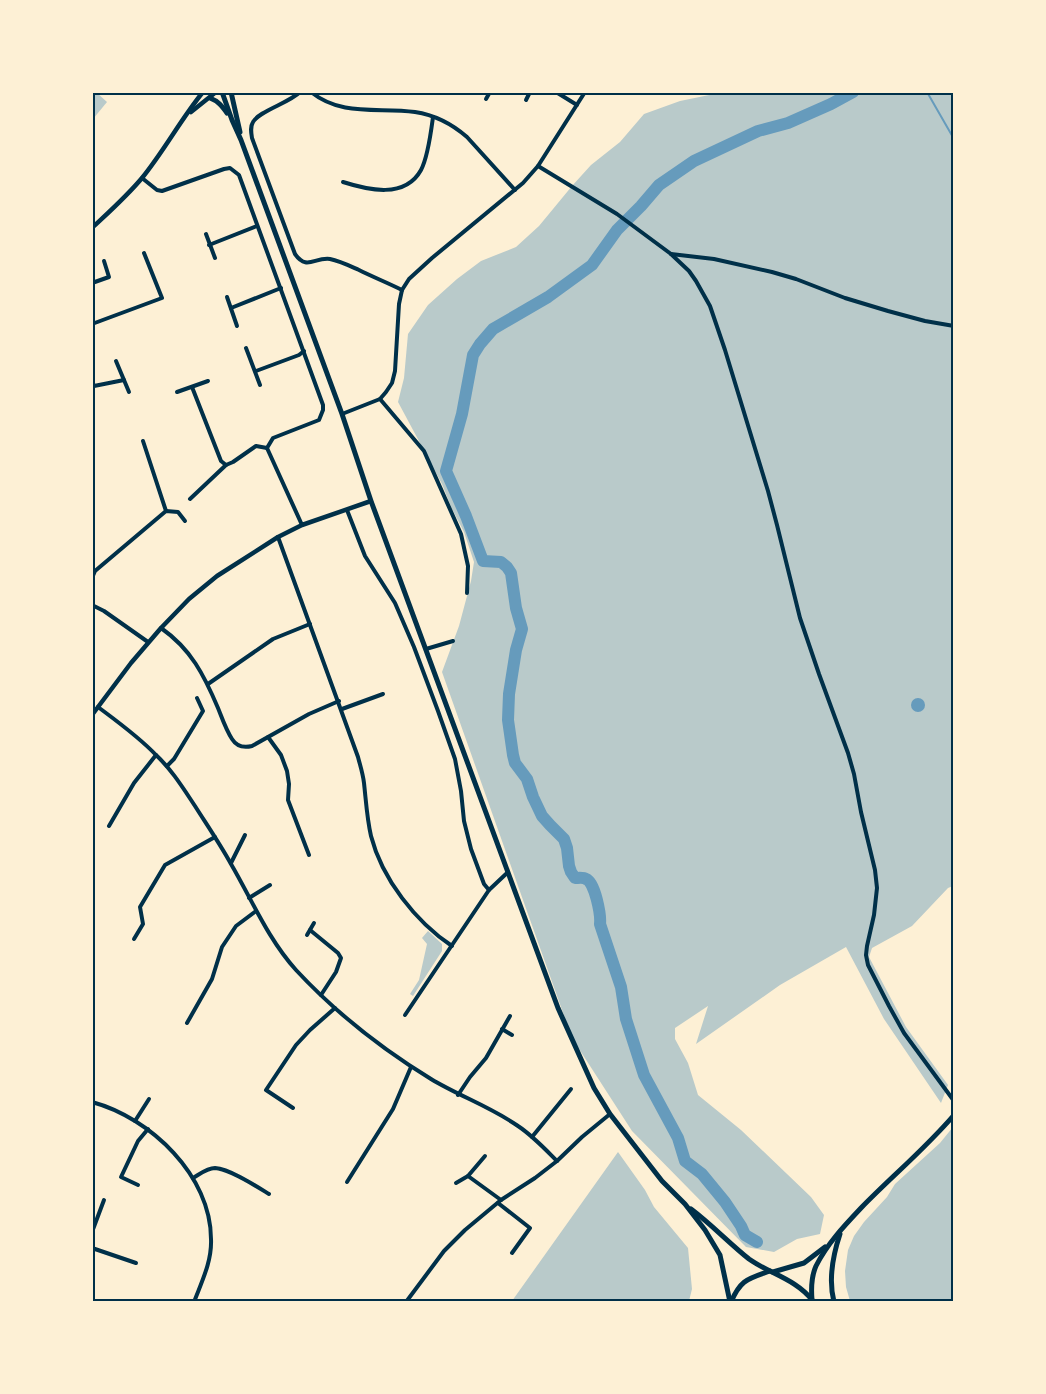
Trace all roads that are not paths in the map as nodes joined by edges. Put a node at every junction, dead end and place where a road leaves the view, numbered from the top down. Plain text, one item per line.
1 (204, 92) edge
2 (216, 92) edge
3 (222, 92) edge
4 (232, 92) edge
5 (300, 92) edge
6 (311, 92) edge
7 (490, 92) edge
8 (530, 92) edge
9 (556, 92) edge
10 (585, 92) edge
11 (210, 98) junction
12 (486, 99) dead end
13 (526, 100) dead end
14 (577, 104) junction
15 (186, 116) junction
16 (433, 117) junction
17 (232, 120) junction
18 (241, 140) junction
19 (538, 166) junction
20 (142, 178) junction
21 (343, 182) dead end
22 (515, 190) junction
23 (258, 226) junction
24 (92, 228) edge
25 (206, 234) dead end
26 (209, 245) junction
27 (144, 253) dead end
28 (671, 254) junction
29 (214, 258) dead end
30 (104, 261) dead end
31 (92, 282) edge
32 (281, 288) junction
33 (402, 290) junction
34 (227, 298) dead end
35 (232, 308) junction
36 (92, 324) edge
37 (237, 326) dead end
38 (954, 326) edge
39 (246, 348) dead end
40 (304, 351) junction
41 (116, 361) dead end
42 (256, 372) junction
43 (124, 380) junction
44 (92, 381) edge
45 (208, 381) dead end
46 (260, 385) dead end
47 (192, 387) junction
48 (129, 392) dead end
49 (177, 392) dead end
50 (380, 399) junction
51 (342, 414) junction
52 (143, 441) dead end
53 (267, 448) junction
54 (226, 465) junction
55 (190, 499) dead end
56 (371, 501) junction
57 (166, 510) junction
58 (347, 510) junction
59 (186, 521) dead end
60 (302, 526) junction
61 (278, 537) junction
62 (94, 571) edge
63 (92, 578) edge
64 (467, 593) dead end
65 (92, 605) edge
66 (310, 624) junction
67 (161, 628) junction
68 (453, 641) dead end
69 (148, 642) junction
70 (426, 649) junction
71 (208, 684) junction
72 (383, 694) dead end
73 (197, 698) dead end
74 (339, 701) junction
75 (98, 707) junction
76 (342, 710) junction
77 (92, 715) edge
78 (268, 737) junction
79 (156, 755) junction
80 (167, 766) junction
81 (109, 826) dead end
82 (245, 835) dead end
83 (215, 836) junction
84 (309, 855) dead end
85 (231, 863) junction
86 (508, 873) junction
87 (270, 885) dead end
88 (489, 890) junction
89 (249, 898) junction
90 (256, 911) junction
91 (314, 923) dead end
92 (310, 930) junction
93 (308, 935) dead end
94 (134, 939) dead end
95 (452, 946) junction
96 (321, 995) junction
97 (335, 1008) junction
98 (405, 1015) dead end
99 (510, 1016) dead end
100 (187, 1023) dead end
101 (502, 1029) junction
102 (512, 1035) dead end
103 (411, 1067) junction
104 (571, 1089) dead end
105 (458, 1095) junction
106 (149, 1099) dead end
107 (954, 1101) edge
108 (92, 1102) edge
109 (293, 1108) dead end
110 (610, 1114) junction
111 (954, 1115) edge
112 (135, 1121) junction
113 (148, 1129) junction
114 (532, 1136) junction
115 (485, 1156) dead end
116 (558, 1161) junction
117 (468, 1176) junction
118 (194, 1178) junction
119 (347, 1182) dead end
120 (456, 1183) dead end
121 (138, 1184) dead end
122 (269, 1194) dead end
123 (104, 1200) dead end
124 (500, 1201) junction
125 (685, 1204) junction
126 (840, 1231) junction
127 (92, 1232) edge
128 (828, 1245) junction
129 (92, 1248) edge
130 (512, 1253) dead end
131 (136, 1263) dead end
132 (771, 1272) junction
133 (812, 1301) edge
134 (194, 1302) edge
135 (406, 1302) edge
136 (731, 1302) edge
137 (834, 1302) edge

1 - 15 street
2 - 11 street
3 - 17 main road
4 - 18 main road
5 - 33 street
6 - 16 street
7 - 12 street
8 - 13 street
9 - 14 street
10 - 14 street
11 - 15 street
11 - 17 main road
14 - 19 street
15 - 20 street
16 - 21 street
16 - 22 street
17 - 18 main road
18 - 51 main road
19 - 22 street
19 - 28 street
20 - 23 street
20 - 24 street
22 - 33 street
23 - 26 street
23 - 32 street
25 - 26 street
26 - 29 street
27 - 36 street
28 - 38 street
28 - 107 street
30 - 31 street
32 - 35 street
32 - 40 street
33 - 50 street
34 - 35 street
35 - 37 street
39 - 42 street
40 - 42 street
40 - 53 street
41 - 43 street
42 - 46 street
43 - 44 street
43 - 48 street
45 - 47 street
47 - 49 street
47 - 54 street
50 - 51 street
50 - 64 street
51 - 56 main road
52 - 57 street
53 - 54 street
53 - 60 street
54 - 55 street
56 - 58 street
56 - 70 main road
57 - 59 street
57 - 62 street
58 - 60 street
58 - 88 street
60 - 61 street
61 - 66 street
61 - 67 street
62 - 63 street
65 - 69 street
66 - 71 street
66 - 74 street
67 - 69 street
67 - 71 street
68 - 70 street
69 - 75 street
70 - 86 main road
71 - 78 street
72 - 76 street
73 - 80 street
74 - 76 street
74 - 78 street
75 - 77 street
75 - 79 street
76 - 95 street
78 - 84 street
79 - 80 street
79 - 81 street
80 - 83 street
82 - 85 street
83 - 85 street
83 - 94 street
85 - 89 street
86 - 88 street
86 - 110 main road
87 - 89 street
88 - 95 street
89 - 90 street
90 - 96 street
90 - 100 street
91 - 92 street
92 - 93 street
92 - 96 street
95 - 98 street
96 - 97 street
97 - 103 street
97 - 109 street
99 - 101 street
101 - 102 street
101 - 105 street
103 - 105 street
103 - 119 street
104 - 114 street
105 - 114 street
106 - 112 street
108 - 112 street
110 - 116 street
110 - 125 main road
111 - 126 main road
112 - 113 street
113 - 118 street
113 - 121 street
114 - 116 street
115 - 117 street
116 - 124 street
117 - 120 street
117 - 124 street
118 - 122 street
118 - 134 street
123 - 127 street
124 - 130 street
124 - 135 street
125 - 132 main road
125 - 136 main road
126 - 128 main road
126 - 137 main road
128 - 132 main road
128 - 133 main road
129 - 131 street
132 - 133 main road
132 - 136 main road

